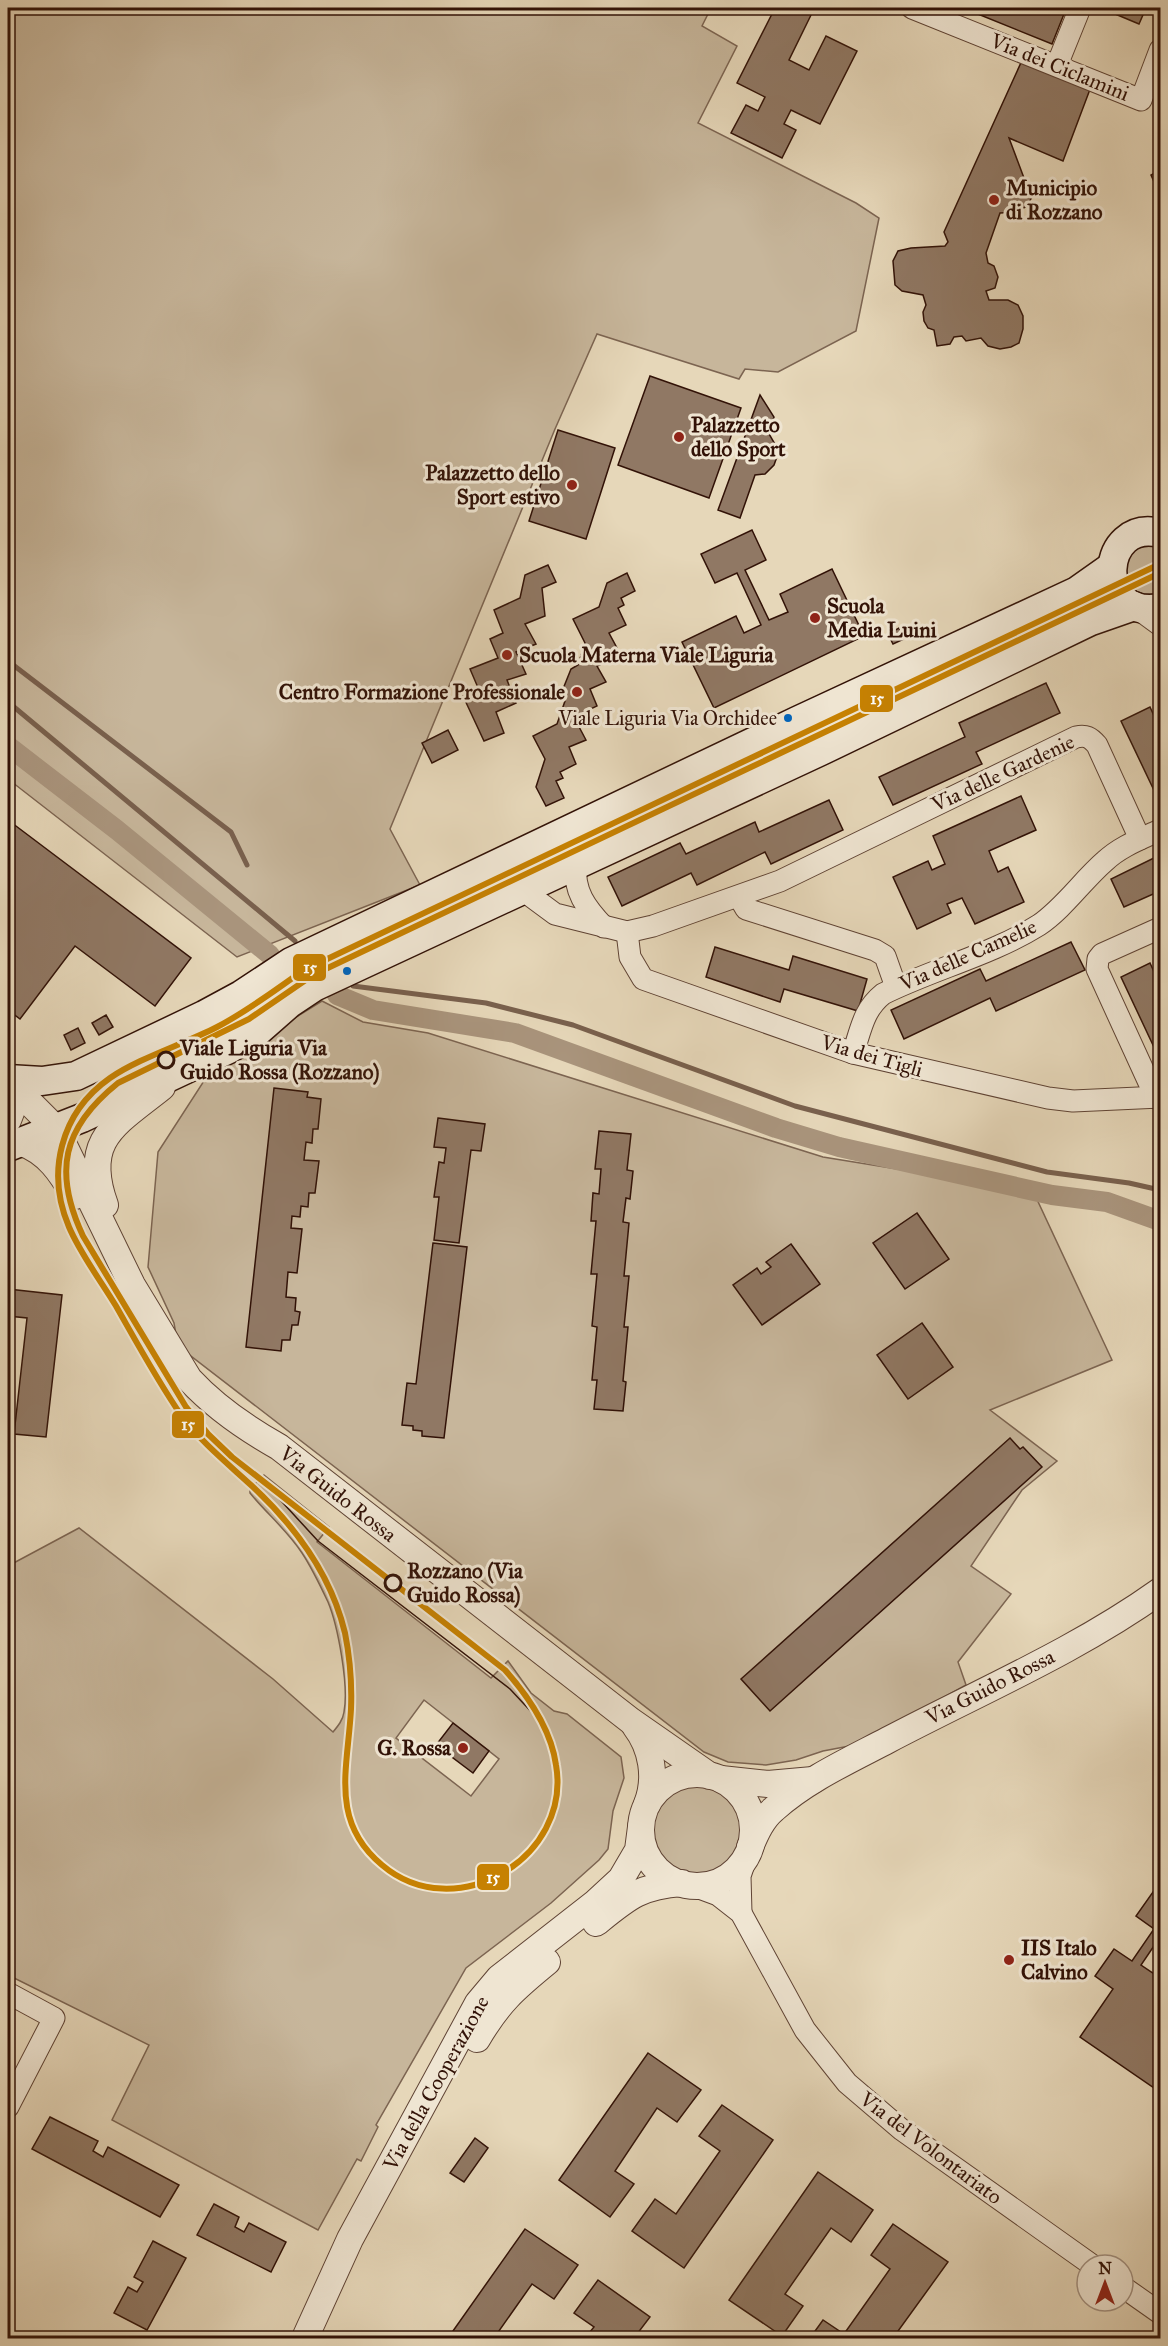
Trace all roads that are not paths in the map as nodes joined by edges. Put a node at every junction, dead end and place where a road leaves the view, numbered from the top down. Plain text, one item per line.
1 (912, 8) edge
2 (1079, 9) edge
3 (1161, 50) edge
4 (1057, 65) junction
5 (1161, 533) edge
6 (1111, 567) junction
7 (1147, 607) edge
8 (1161, 625) edge
9 (1161, 830) edge
10 (1140, 839) junction
11 (576, 864) junction
12 (527, 887) junction
13 (739, 897) junction
14 (604, 927) junction
15 (1161, 928) edge
16 (627, 932) junction
17 (897, 987) junction
18 (853, 1053) junction
19 (183, 1070) junction
20 (8, 1081) edge
21 (1158, 1098) edge
22 (56, 1129) junction
23 (12, 1137) edge
24 (132, 1285) junction
25 (1161, 1591) edge
26 (631, 1721) junction
27 (714, 1777) junction
28 (816, 1779) junction
29 (644, 1816) junction
30 (749, 1851) junction
31 (687, 1884) junction
32 (741, 1913) junction
33 (8, 1993) edge
34 (8, 2107) edge
35 (1075, 2253) edge
36 (1135, 2295) edge
37 (1161, 2313) edge
38 (310, 2329) edge

1 - 4 street, Via dei Ciclamini
2 - 4 street
3 - 4 street, Via dei Ciclamini
5 - 6 main road
6 - 7 main road
6 - 20 main road
7 - 8 street
7 - 11 main road
9 - 10 street, Via delle Camelie
10 - 13 street, Via delle Gardenie
10 - 17 street, Via delle Camelie
11 - 12 main road
11 - 14 street
12 - 14 street
12 - 19 main road
13 - 16 street
13 - 17 street
14 - 16 street
15 - 21 street
16 - 18 street, Via dei Tigli
17 - 18 street, Via delle Camelie
18 - 21 street, Via dei Tigli
19 - 22 main road
19 - 24 street, Via Guido Rossa
20 - 22 street, Via Guido Rossa
20 - 23 street
22 - 23 main road
22 - 24 street, Via Guido Rossa
23 - 24 street, Via Guido Rossa
24 - 26 street, Via Guido Rossa
25 - 28 street, Via Guido Rossa
26 - 27 street, Via Guido Rossa
26 - 29 street, Via Guido Rossa
27 - 28 street, Via Guido Rossa
27 - 29 street
27 - 30 street
28 - 30 street, Via Guido Rossa
29 - 31 street
29 - 38 street, Via della Cooperazione
30 - 31 street
30 - 32 street, Via del Volontariato
31 - 32 street, Via del Volontariato
31 - 38 street, Via della Cooperazione
32 - 35 street, Via del Volontariato
33 - 34 street
36 - 37 street

